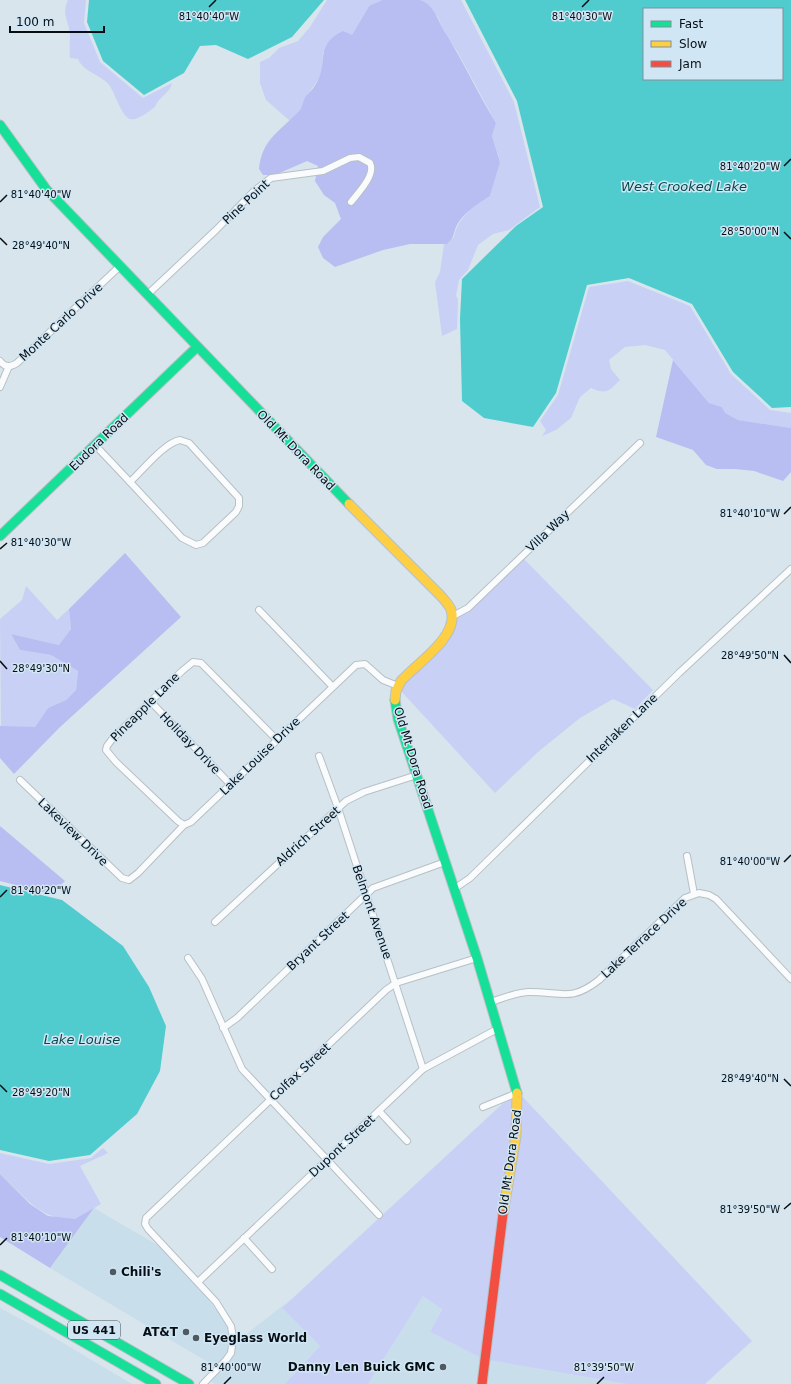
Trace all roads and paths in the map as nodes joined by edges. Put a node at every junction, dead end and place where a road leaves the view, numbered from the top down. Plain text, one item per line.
1 (0, 125) edge
2 (351, 202) dead end
3 (120, 267) junction
4 (147, 295) junction
5 (197, 347) junction
6 (0, 361) edge
7 (9, 366) junction
8 (0, 386) edge
9 (640, 442) dead end
10 (95, 445) junction
11 (130, 482) junction
12 (0, 536) edge
13 (791, 569) edge
14 (259, 610) dead end
15 (453, 616) junction
16 (332, 686) junction
17 (398, 686) junction
18 (150, 702) junction
19 (277, 740) junction
20 (319, 756) dead end
21 (417, 775) junction
22 (20, 780) dead end
23 (230, 784) junction
24 (338, 808) junction
25 (184, 825) junction
26 (687, 856) dead end
27 (445, 862) junction
28 (129, 880) joint
29 (454, 889) junction
30 (694, 894) junction
31 (366, 895) junction
32 (215, 922) dead end
33 (188, 958) dead end
34 (477, 958) junction
35 (791, 978) edge
36 (396, 983) junction
37 (491, 1002) junction
38 (223, 1028) junction
39 (499, 1028) junction
40 (423, 1069) junction
41 (517, 1093) junction
42 (271, 1100) junction
43 (483, 1107) dead end
44 (379, 1111) junction
45 (407, 1141) dead end
46 (327, 1160) junction
47 (379, 1215) dead end
48 (244, 1238) junction
49 (272, 1269) dead end
50 (0, 1275) edge
51 (198, 1282) junction
52 (0, 1294) edge
53 (156, 1383) edge
54 (189, 1384) edge
55 (203, 1384) edge
56 (482, 1384) edge

1 - 3 street, Old Mt Dora Road
2 - 4 street, Pine Point
3 - 4 street, Old Mt Dora Road
3 - 7 street, Monte Carlo Drive
4 - 5 street, Old Mt Dora Road
5 - 10 street, Eudora Road
5 - 15 street, Old Mt Dora Road
6 - 7 street, Monte Carlo Drive
7 - 8 street
9 - 15 street, Villa Way
10 - 11 street
10 - 12 street, Eudora Road
11 - 11 street
13 - 29 street, Interlaken Lane
14 - 16 street
15 - 17 street
16 - 17 street, Lake Louise Drive
16 - 19 street, Lake Louise Drive
17 - 21 street, Old Mt Dora Road
18 - 19 street, Pineapple Lane
18 - 23 street, Holiday Drive
18 - 25 street, Pineapple Lane
19 - 23 street, Lake Louise Drive
20 - 24 street, Belmont Avenue
21 - 24 street, Aldrich Street
21 - 27 street, Old Mt Dora Road
22 - 28 street, Lakeview Drive
23 - 25 street, Lake Louise Drive
24 - 31 street, Belmont Avenue
24 - 32 street, Aldrich Street
25 - 28 street, Lake Louise Drive
26 - 30 street
27 - 29 street, Old Mt Dora Road
27 - 31 street, Bryant Street
29 - 34 street, Old Mt Dora Road
30 - 35 street, Lake Terrace Drive
30 - 37 street, Lake Terrace Drive
31 - 36 street, Belmont Avenue
31 - 38 street, Bryant Street
33 - 38 street
34 - 36 street, Colfax Street
34 - 37 street, Old Mt Dora Road
36 - 40 street, Belmont Avenue
36 - 42 street, Colfax Street
37 - 39 street, Old Mt Dora Road
38 - 42 street
39 - 40 street, Dupont Street
39 - 41 street, Old Mt Dora Road
40 - 44 street, Dupont Street
41 - 43 street
41 - 56 street, Old Mt Dora Road
42 - 46 street
42 - 51 street, Colfax Street
44 - 45 street
44 - 46 street, Dupont Street
46 - 47 street
46 - 48 street, Dupont Street
48 - 49 street
48 - 51 street, Dupont Street
50 - 54 street, US 441
51 - 55 street
52 - 53 street, US 441

